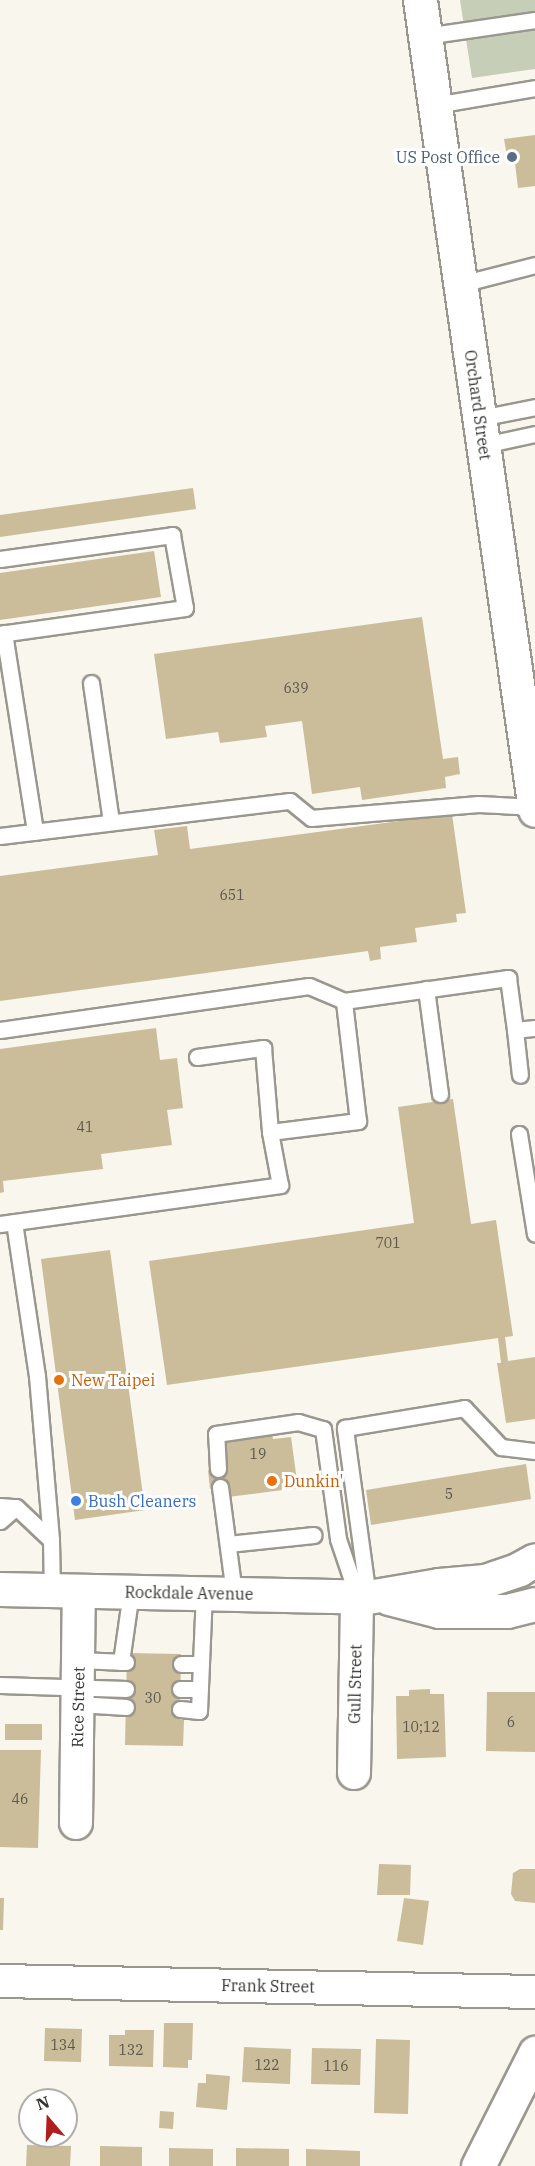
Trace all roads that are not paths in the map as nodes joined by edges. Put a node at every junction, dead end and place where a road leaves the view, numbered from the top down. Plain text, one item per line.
1 (420, 0) edge
2 (535, 20) edge
3 (425, 36) junction
4 (535, 88) edge
5 (435, 105) junction
6 (535, 265) edge
7 (461, 284) junction
8 (535, 407) edge
9 (482, 432) junction
10 (535, 434) edge
11 (0, 559) edge
12 (2, 634) edge
13 (91, 683) dead end
14 (535, 808) edge
15 (111, 822) junction
16 (35, 832) junction
17 (0, 836) edge
18 (426, 989) junction
19 (344, 1001) junction
20 (535, 1028) edge
21 (0, 1030) edge
22 (515, 1030) junction
23 (197, 1057) dead end
24 (520, 1075) dead end
25 (440, 1094) dead end
26 (270, 1132) junction
27 (519, 1134) dead end
28 (7, 1223) edge
29 (535, 1234) edge
30 (535, 1451) edge
31 (218, 1469) dead end
32 (220, 1487) dead end
33 (0, 1506) edge
34 (16, 1507) junction
35 (0, 1521) edge
36 (314, 1535) dead end
37 (51, 1540) junction
38 (228, 1544) junction
39 (535, 1560) edge
40 (0, 1589) edge
41 (65, 1591) junction
42 (131, 1592) junction
43 (219, 1594) junction
44 (368, 1596) junction
45 (526, 1610) edge
46 (181, 1664) dead end
47 (201, 1664) junction
48 (78, 1684) junction
49 (0, 1685) edge
50 (126, 1689) dead end
51 (180, 1689) dead end
52 (200, 1689) junction
53 (126, 1707) dead end
54 (180, 1709) dead end
55 (354, 1773) dead end
56 (76, 1823) dead end
57 (0, 1982) edge
58 (535, 1992) edge
59 (535, 2053) edge
60 (478, 2166) edge

1 - 3 street, Orchard Street
2 - 3 lane
3 - 5 street, Orchard Street
4 - 5 lane
5 - 7 street, Orchard Street
6 - 7 lane
7 - 9 street, Orchard Street
8 - 9 lane
9 - 10 lane
9 - 14 street, Orchard Street
11 - 12 lane
12 - 16 lane
13 - 15 lane
14 - 15 lane
15 - 16 lane
16 - 17 lane
18 - 19 lane
18 - 22 lane
18 - 25 lane
19 - 21 lane
19 - 26 lane
20 - 22 lane
22 - 24 lane
23 - 26 lane
26 - 28 lane
27 - 29 lane
28 - 37 lane
30 - 44 lane
31 - 44 lane
32 - 38 lane
33 - 34 lane
34 - 35 lane
34 - 37 lane
36 - 38 lane
37 - 41 lane
38 - 43 lane
39 - 44 street, Rockdale Avenue
40 - 41 street, Rockdale Avenue
41 - 42 street, Rockdale Avenue
41 - 48 street, Rice Street
42 - 43 street, Rockdale Avenue
42 - 48 lane
43 - 44 street, Rockdale Avenue
43 - 47 lane
44 - 45 street, Rockdale Avenue
44 - 55 street, Gull Street
46 - 47 lane
47 - 52 lane
48 - 49 lane
48 - 50 lane
48 - 53 lane
48 - 56 street, Rice Street
51 - 52 lane
52 - 54 lane
57 - 58 street, Frank Street
59 - 60 street

